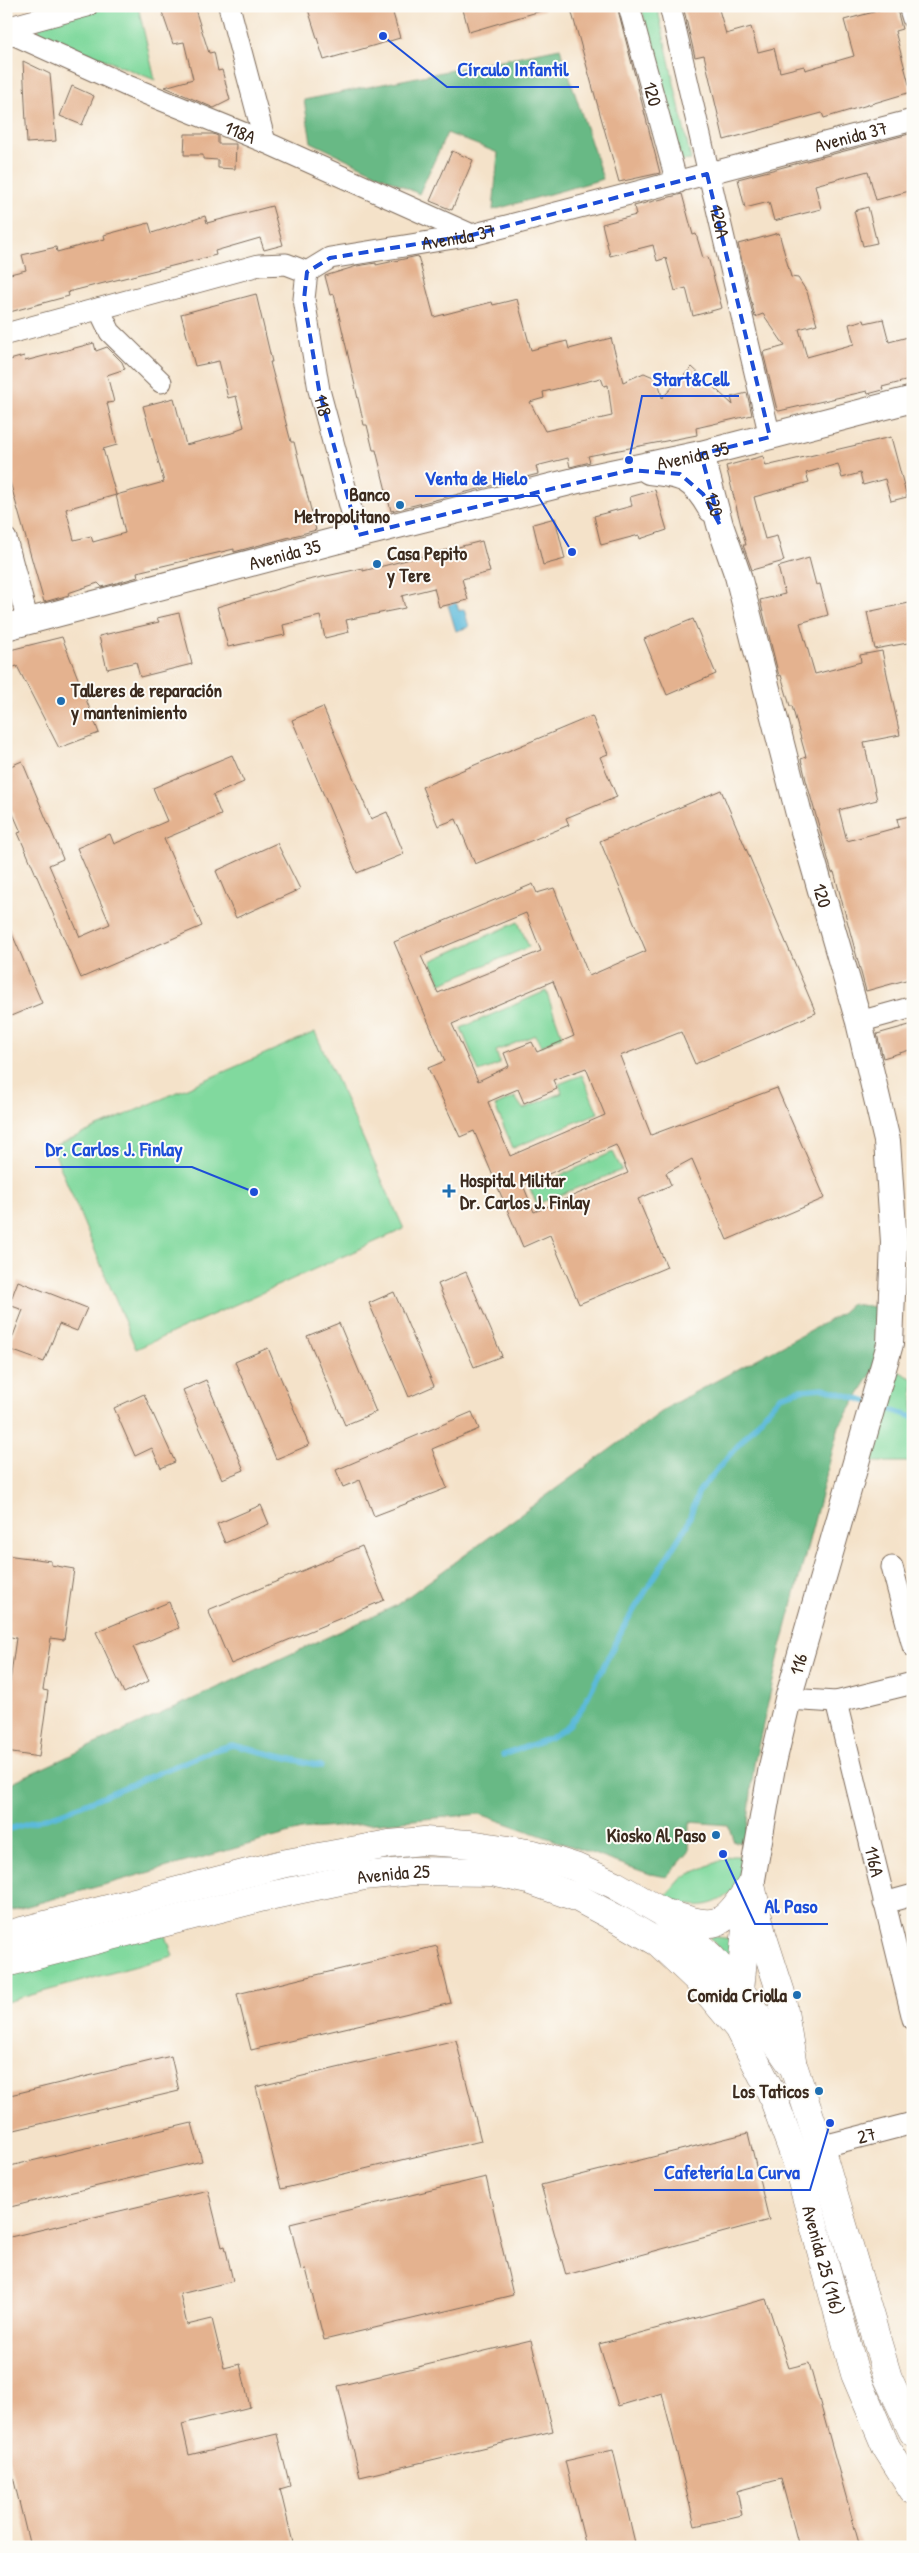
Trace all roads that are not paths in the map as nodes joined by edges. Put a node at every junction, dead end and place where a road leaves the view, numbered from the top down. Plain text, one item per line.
1 (87, 6) edge
2 (229, 6) edge
3 (629, 6) edge
4 (670, 6) edge
5 (909, 6) edge
6 (913, 19) edge
7 (6, 30) edge
8 (913, 120) edge
9 (265, 142) junction
10 (708, 174) junction
11 (677, 183) junction
12 (472, 235) junction
13 (306, 272) junction
14 (99, 308) junction
15 (6, 334) edge
16 (161, 382) dead end
17 (913, 399) edge
18 (770, 437) junction
19 (701, 454) junction
20 (631, 470) junction
21 (720, 525) junction
22 (358, 536) junction
23 (6, 539) edge
24 (17, 624) edge
25 (913, 1007) edge
26 (859, 1022) junction
27 (890, 1344) joint
28 (892, 1567) dead end
29 (913, 1646) edge
30 (913, 1683) edge
31 (788, 1699) junction
32 (836, 1702) junction
33 (751, 1885) junction
34 (913, 1895) edge
35 (884, 1903) junction
36 (662, 1912) junction
37 (6, 1935) edge
38 (6, 1963) edge
39 (775, 1974) junction
40 (741, 1980) junction
41 (913, 2019) edge
42 (738, 2028) junction
43 (794, 2068) junction
44 (913, 2123) edge
45 (820, 2146) junction
46 (913, 2432) edge
47 (913, 2490) edge

1 - 7 street
2 - 9 street
3 - 11 street, 120
4 - 10 street, 120A
5 - 6 street
7 - 9 street, 118A
8 - 10 street, Avenida 37
9 - 12 street, 118A
10 - 11 street, Avenida 37
10 - 18 street, 120A
11 - 12 street, Avenida 37
12 - 13 street, Avenida 37
13 - 14 street
13 - 22 street, 118
14 - 15 street
14 - 16 street
17 - 18 street, Avenida 35
18 - 19 street, Avenida 35
19 - 20 street, Avenida 35
19 - 21 street, 120
20 - 21 street
20 - 22 street, Avenida 35
21 - 26 street, 120
22 - 24 street, Avenida 35
23 - 24 street
25 - 26 street
26 - 27 street, 120
27 - 31 street, 116
28 - 29 street
30 - 32 street
31 - 32 street
31 - 33 street, 116
32 - 35 street, 116A
33 - 36 main road
33 - 39 main road
33 - 40 main road
34 - 35 street
35 - 41 street, 116A
36 - 37 main road, Avenida 25
36 - 40 main road, Avenida 25
38 - 42 main road, Avenida 25
39 - 40 main road
39 - 43 main road
40 - 42 main road
40 - 43 main road, Avenida 25 (116)
42 - 47 main road, Avenida 25 (116)
43 - 45 main road, Avenida 25 (116)
44 - 45 street, 27
45 - 46 main road, Avenida 25 (116)

